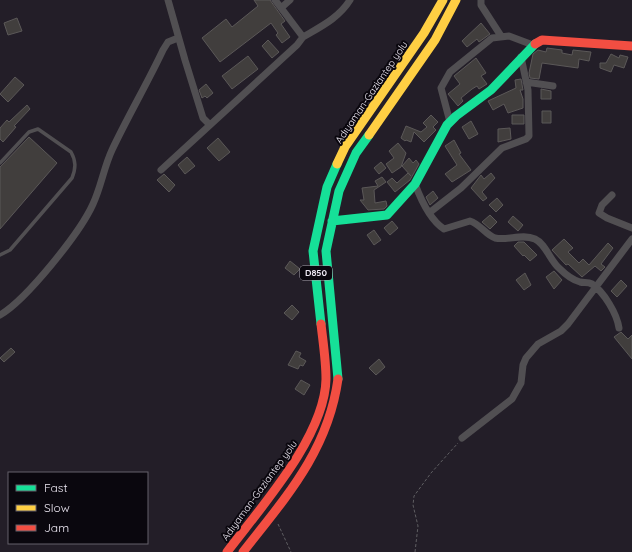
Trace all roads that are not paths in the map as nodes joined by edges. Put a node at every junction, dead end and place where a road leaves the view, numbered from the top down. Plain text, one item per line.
1 (168, 0) edge
2 (275, 0) edge
3 (290, 0) edge
4 (350, 0) edge
5 (443, 0) edge
6 (456, 0) edge
7 (481, 0) edge
8 (281, 8) junction
9 (502, 36) junction
10 (303, 37) junction
11 (178, 38) junction
12 (533, 45) junction
13 (632, 46) edge
14 (521, 57) junction
15 (526, 82) junction
16 (553, 86) dead end
17 (450, 122) junction
18 (209, 124) junction
19 (0, 163) edge
20 (161, 170) dead end
21 (415, 184) junction
22 (612, 196) dead end
23 (430, 213) junction
24 (332, 221) junction
25 (632, 228) edge
26 (632, 239) edge
27 (0, 256) edge
28 (596, 288) junction
29 (0, 315) edge
30 (619, 328) dead end
31 (462, 438) road end
32 (228, 552) edge
33 (243, 552) edge

1 - 11 street
2 - 8 street
3 - 8 street
4 - 10 street
5 - 32 main road, Adıyaman-Gaziantep yolu / D850
6 - 24 main road, D850
7 - 9 street
8 - 10 street
9 - 12 street
9 - 17 street
10 - 18 street
11 - 18 street
11 - 29 street
12 - 13 main road
12 - 14 main road
14 - 15 street
14 - 17 main road
15 - 16 street
15 - 23 street
17 - 21 main road
18 - 20 street
19 - 27 lane
21 - 23 street
21 - 24 main road
22 - 25 street
23 - 28 street
24 - 33 main road, D850
26 - 28 street
28 - 30 street
28 - 31 street

